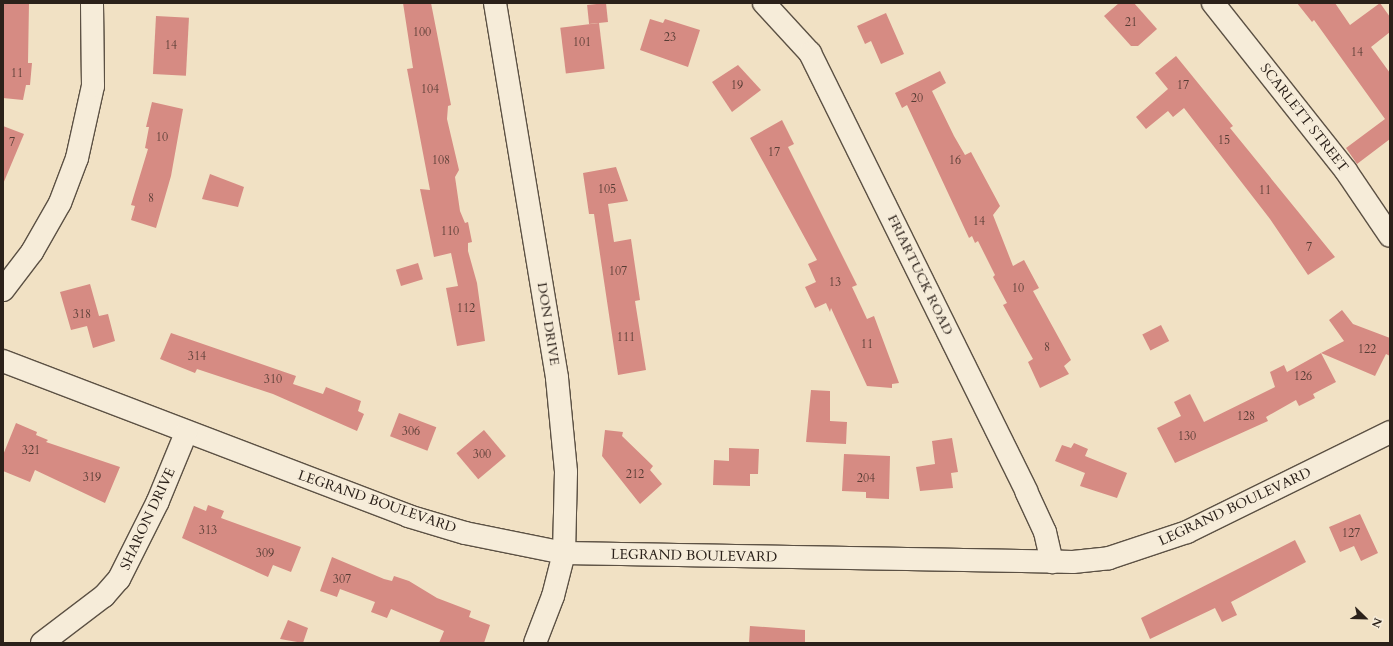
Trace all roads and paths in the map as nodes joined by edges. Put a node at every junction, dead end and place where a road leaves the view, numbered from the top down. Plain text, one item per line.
1 (92, 3) edge
2 (495, 3) edge
3 (764, 3) edge
4 (1213, 3) edge
5 (1390, 236) edge
6 (3, 290) edge
7 (3, 361) edge
8 (1390, 432) edge
9 (186, 433) junction
10 (564, 553) junction
11 (1052, 562) junction
12 (42, 643) edge
13 (535, 643) edge

1 - 6 street
2 - 10 street, DON DRIVE
3 - 11 street, FRIARTUCK ROAD
4 - 5 street, SCARLETT STREET
7 - 9 street, LEGRAND BOULEVARD
8 - 11 street, LEGRAND BOULEVARD
9 - 10 street, LEGRAND BOULEVARD
9 - 12 street, SHARON DRIVE
10 - 11 street, LEGRAND BOULEVARD
10 - 13 street, DON DRIVE

